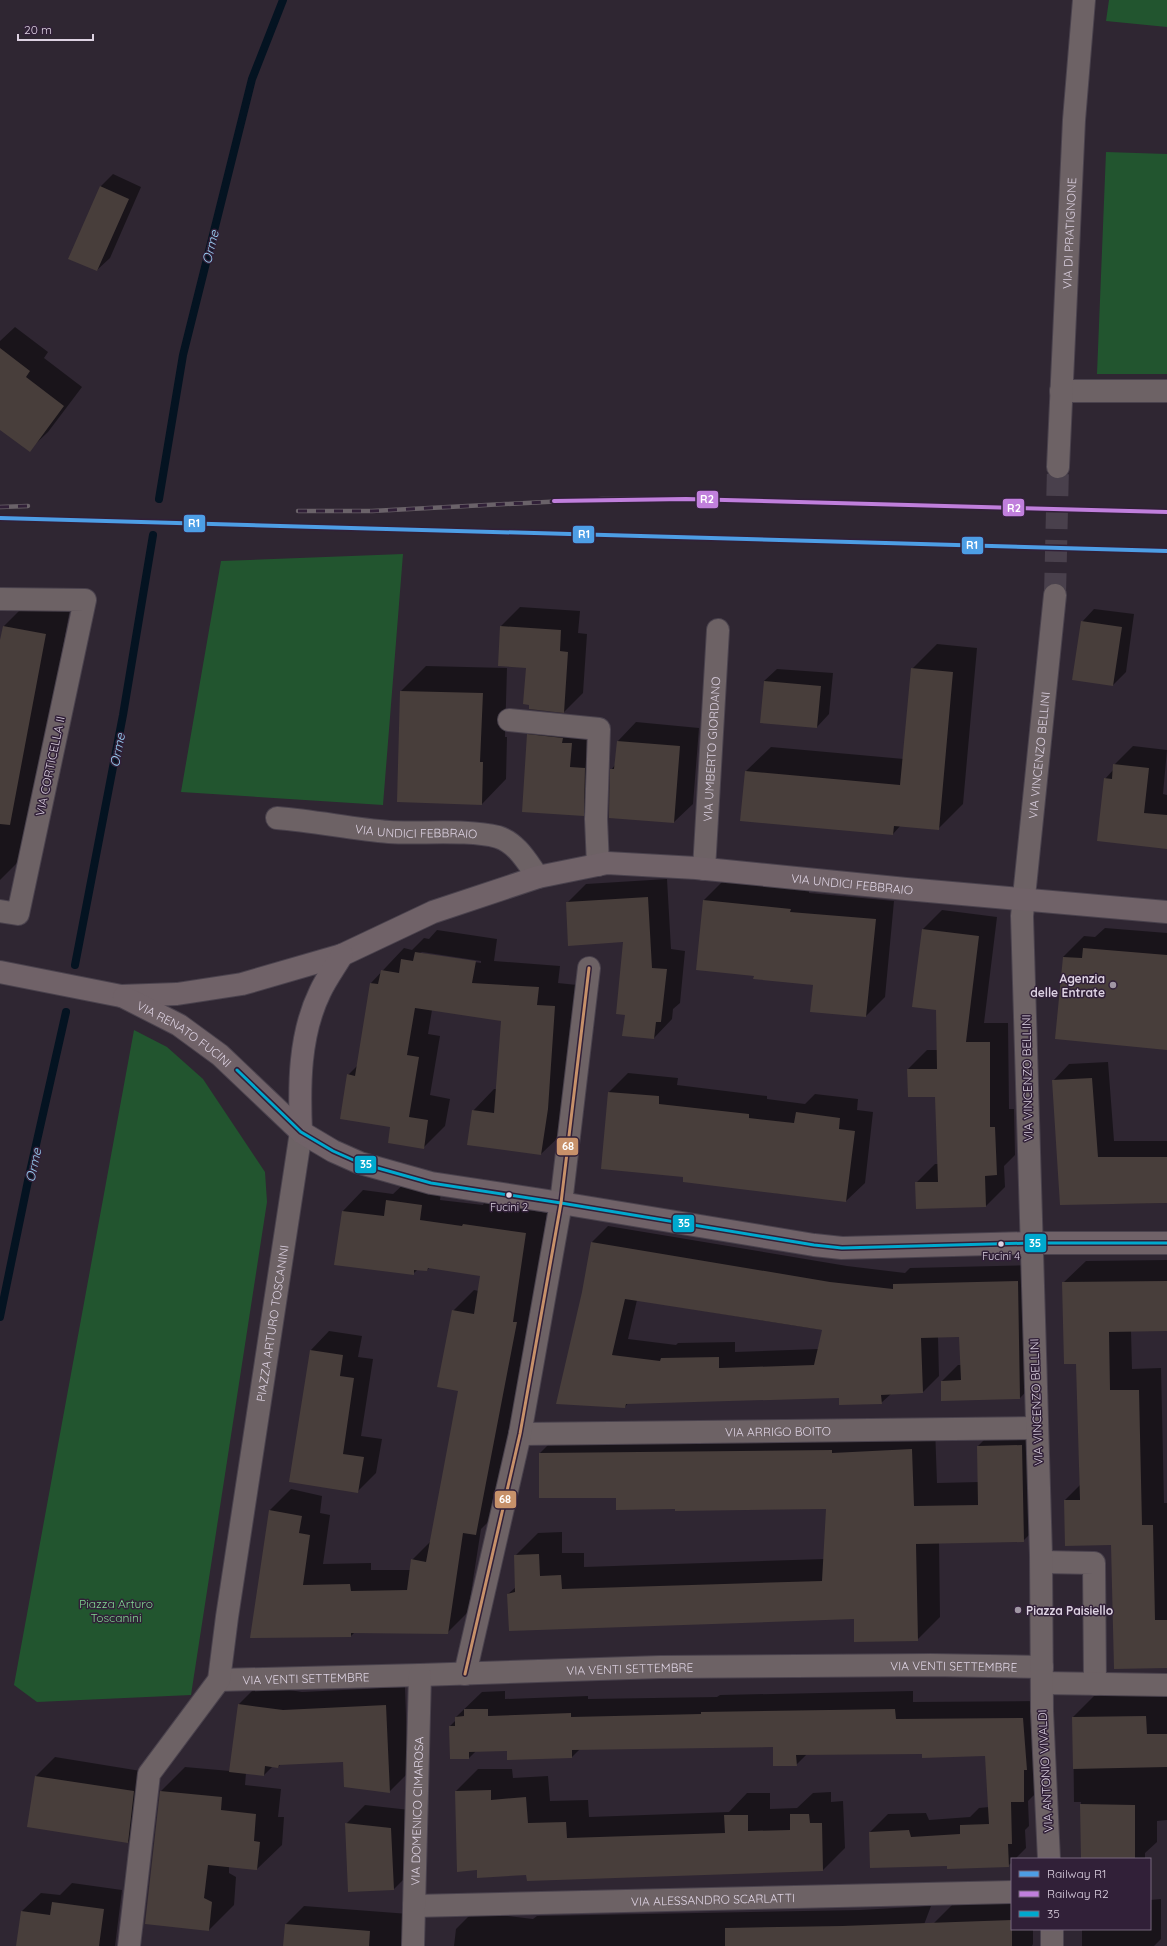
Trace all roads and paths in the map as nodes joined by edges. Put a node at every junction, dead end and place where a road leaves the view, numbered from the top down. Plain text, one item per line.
1 (1084, 0) edge
2 (1061, 391) junction
3 (1167, 391) edge
4 (1058, 467) tunnel mouth
5 (1054, 595) tunnel mouth
6 (0, 599) edge
7 (718, 630) dead end
8 (509, 720) dead end
9 (277, 818) dead end
10 (598, 865) junction
11 (704, 869) junction
12 (538, 877) junction
13 (1023, 900) junction
14 (0, 911) edge
15 (1167, 912) edge
16 (342, 955) junction
17 (589, 968) dead end
18 (0, 972) edge
19 (121, 996) junction
20 (301, 1132) junction
21 (561, 1203) junction
22 (1031, 1243) junction
23 (1167, 1243) edge
24 (1036, 1428) junction
25 (520, 1434) junction
26 (1042, 1562) junction
27 (465, 1674) junction
28 (420, 1675) junction
29 (1042, 1675) junction
30 (219, 1680) junction
31 (1095, 1684) junction
32 (1167, 1685) edge
33 (1049, 1858) edge
34 (1011, 1892) edge
35 (414, 1906) junction
36 (1052, 1930) edge
37 (129, 1946) edge
38 (413, 1946) edge
39 (1052, 1946) edge

1 - 2 street, VIA DI PRATIGNONE
2 - 3 street
2 - 4 street, VIA DI PRATIGNONE
5 - 13 street, VIA VINCENZO BELLINI
6 - 14 street, VIA CORTICELLA II
7 - 11 street, VIA UMBERTO GIORDANO
8 - 10 street
9 - 12 street, VIA UNDICI FEBBRAIO
10 - 11 main road, VIA UNDICI FEBBRAIO
10 - 12 main road, VIA UNDICI FEBBRAIO
11 - 13 main road, VIA UNDICI FEBBRAIO
12 - 16 main road, VIA UNDICI FEBBRAIO
13 - 15 main road, VIA UNDICI FEBBRAIO
13 - 22 street, VIA VINCENZO BELLINI
16 - 19 main road, VIA UNDICI FEBBRAIO
16 - 20 main road
17 - 21 street
18 - 19 main road
19 - 20 main road, VIA RENATO FUCINI
20 - 21 main road, VIA RENATO FUCINI
20 - 30 street, PIAZZA ARTURO TOSCANINI
21 - 22 main road, VIA RENATO FUCINI
21 - 25 street
22 - 23 main road, VIA RENATO FUCINI
22 - 24 street, VIA VINCENZO BELLINI
24 - 25 street, VIA ARRIGO BOITO
24 - 26 street, VIA VINCENZO BELLINI
25 - 27 street
26 - 29 street, VIA VINCENZO BELLINI
26 - 31 street
27 - 28 street, VIA VENTI SETTEMBRE
27 - 29 street, VIA VENTI SETTEMBRE
28 - 30 street, VIA VENTI SETTEMBRE
28 - 35 street, VIA DOMENICO CIMAROSA
29 - 31 street, VIA VENTI SETTEMBRE
29 - 33 street, VIA ANTONIO VIVALDI
30 - 37 street
31 - 32 street, VIA VENTI SETTEMBRE
34 - 35 street, VIA ALESSANDRO SCARLATTI
35 - 38 street, VIA DOMENICO CIMAROSA
36 - 39 street

